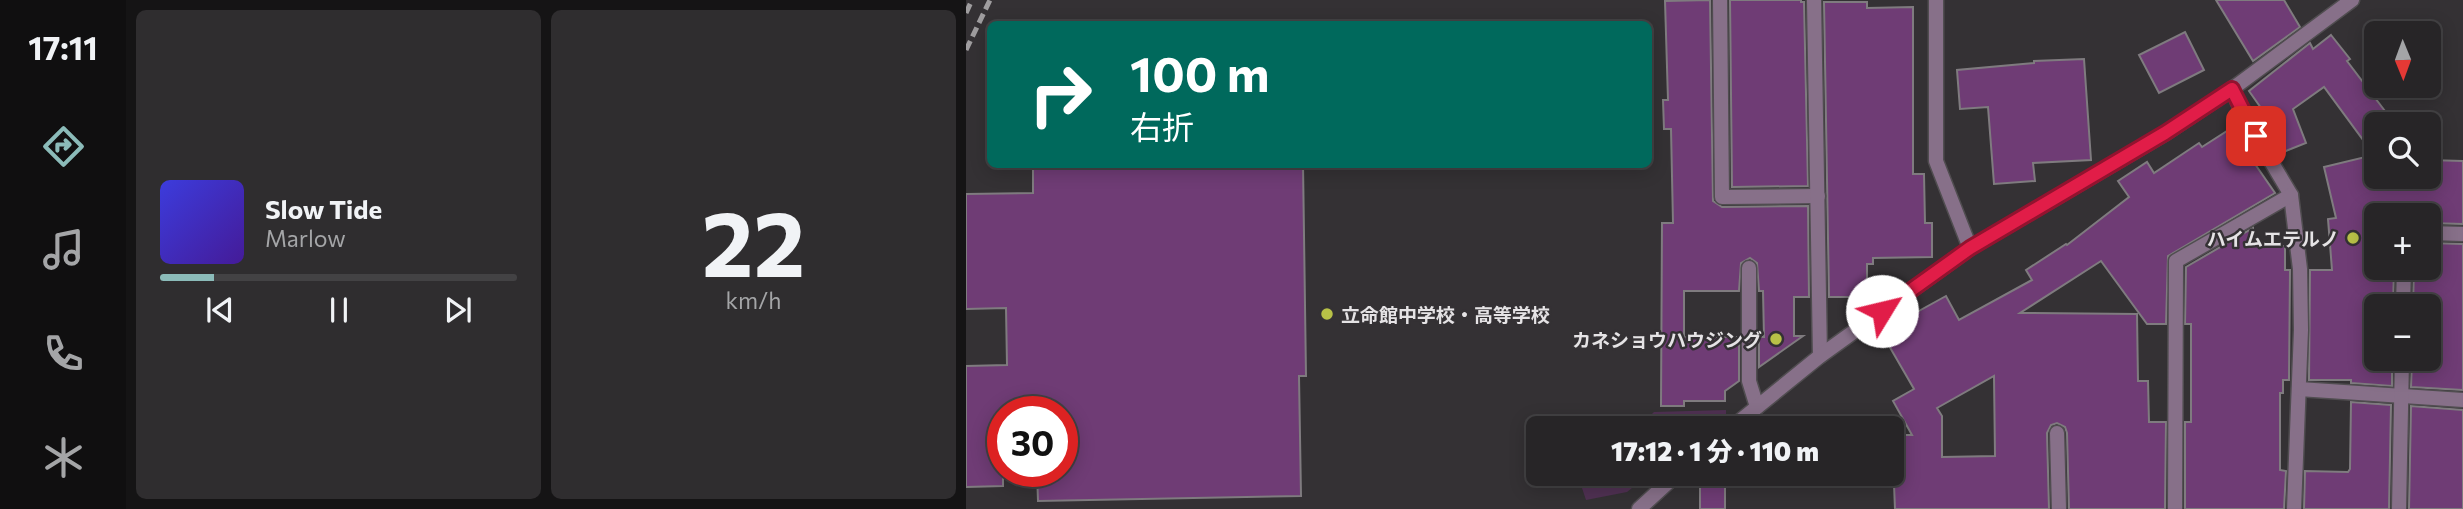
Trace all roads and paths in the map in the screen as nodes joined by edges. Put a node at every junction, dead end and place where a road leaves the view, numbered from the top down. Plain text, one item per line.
1 (1720, 0) edge
2 (1814, 0) edge
3 (1936, 0) edge
4 (2352, 0) edge
5 (2232, 89) junction
6 (2291, 195) junction
7 (1818, 196) junction
8 (2441, 233) edge
9 (2463, 234) edge
10 (1970, 248) junction
11 (1749, 268) dead end
12 (1819, 356) junction
13 (2402, 371) edge
14 (2299, 389) junction
15 (2401, 395) junction
16 (2463, 400) edge
17 (1757, 407) junction
18 (1746, 416) edge
19 (2057, 433) dead end
20 (1663, 486) edge
21 (1639, 509) edge
22 (2059, 509) edge
23 (2175, 509) edge
24 (2294, 509) edge
25 (2399, 509) edge

1 - 7 street
2 - 7 street
3 - 10 street
4 - 5 street
5 - 6 street
5 - 10 street
6 - 14 street
6 - 23 street
7 - 12 street
8 - 9 street
10 - 12 street
11 - 17 street
12 - 17 street
13 - 15 street
14 - 15 street
14 - 24 street
15 - 16 street
15 - 25 street
17 - 18 street
19 - 22 street
20 - 21 street

